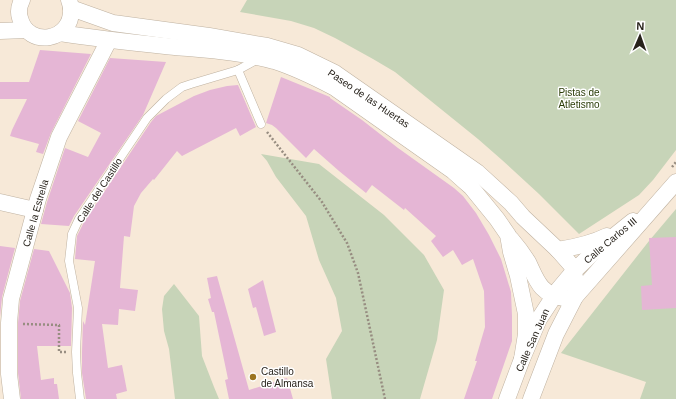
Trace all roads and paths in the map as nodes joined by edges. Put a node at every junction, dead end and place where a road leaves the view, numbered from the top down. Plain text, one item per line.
1 (22, 0) edge
2 (70, 4) edge
3 (26, 30) junction
4 (0, 31) edge
5 (60, 33) junction
6 (109, 40) junction
7 (261, 58) junction
8 (238, 70) junction
9 (261, 124) joint
10 (676, 182) edge
11 (660, 201) junction
12 (0, 202) edge
13 (35, 210) junction
14 (626, 225) junction
15 (508, 235) junction
16 (558, 250) junction
17 (574, 271) junction
18 (558, 289) junction
19 (575, 297) junction
20 (9, 323) junction
21 (76, 352) junction
22 (522, 359) junction
23 (12, 399) edge
24 (80, 399) edge
25 (385, 399) edge
26 (507, 399) edge
27 (531, 399) edge

1 - 3 street
2 - 5 street
2 - 16 street, Paseo de las Huertas
3 - 4 street
3 - 5 street
5 - 6 street, Paseo de las Huertas
6 - 7 street, Paseo de las Huertas
6 - 13 street, Calle la Estrella
7 - 8 lane, Calle del Castillo
7 - 15 street, Paseo de las Huertas
8 - 9 lane
8 - 21 lane, Calle del Castillo
9 - 25 path
10 - 11 street, Calle Carlos III
11 - 14 street, Calle Carlos III
11 - 19 street, Calle Carlos III
12 - 13 street
13 - 20 street, Calle la Estrella
14 - 16 street
14 - 17 street, Calle Carlos III
15 - 18 street, Paseo de las Huertas
15 - 22 street, Paseo de las Huertas
16 - 17 street, Paseo de las Huertas
17 - 18 street, Calle Carlos III
17 - 19 street
18 - 19 street, Paseo de las Huertas
18 - 22 street, Calle San Juan
19 - 27 street, Calle San Juan
20 - 21 path
20 - 23 street, Calle la Estrella
21 - 24 lane, Calle del Castillo
22 - 26 street, Calle San Juan

